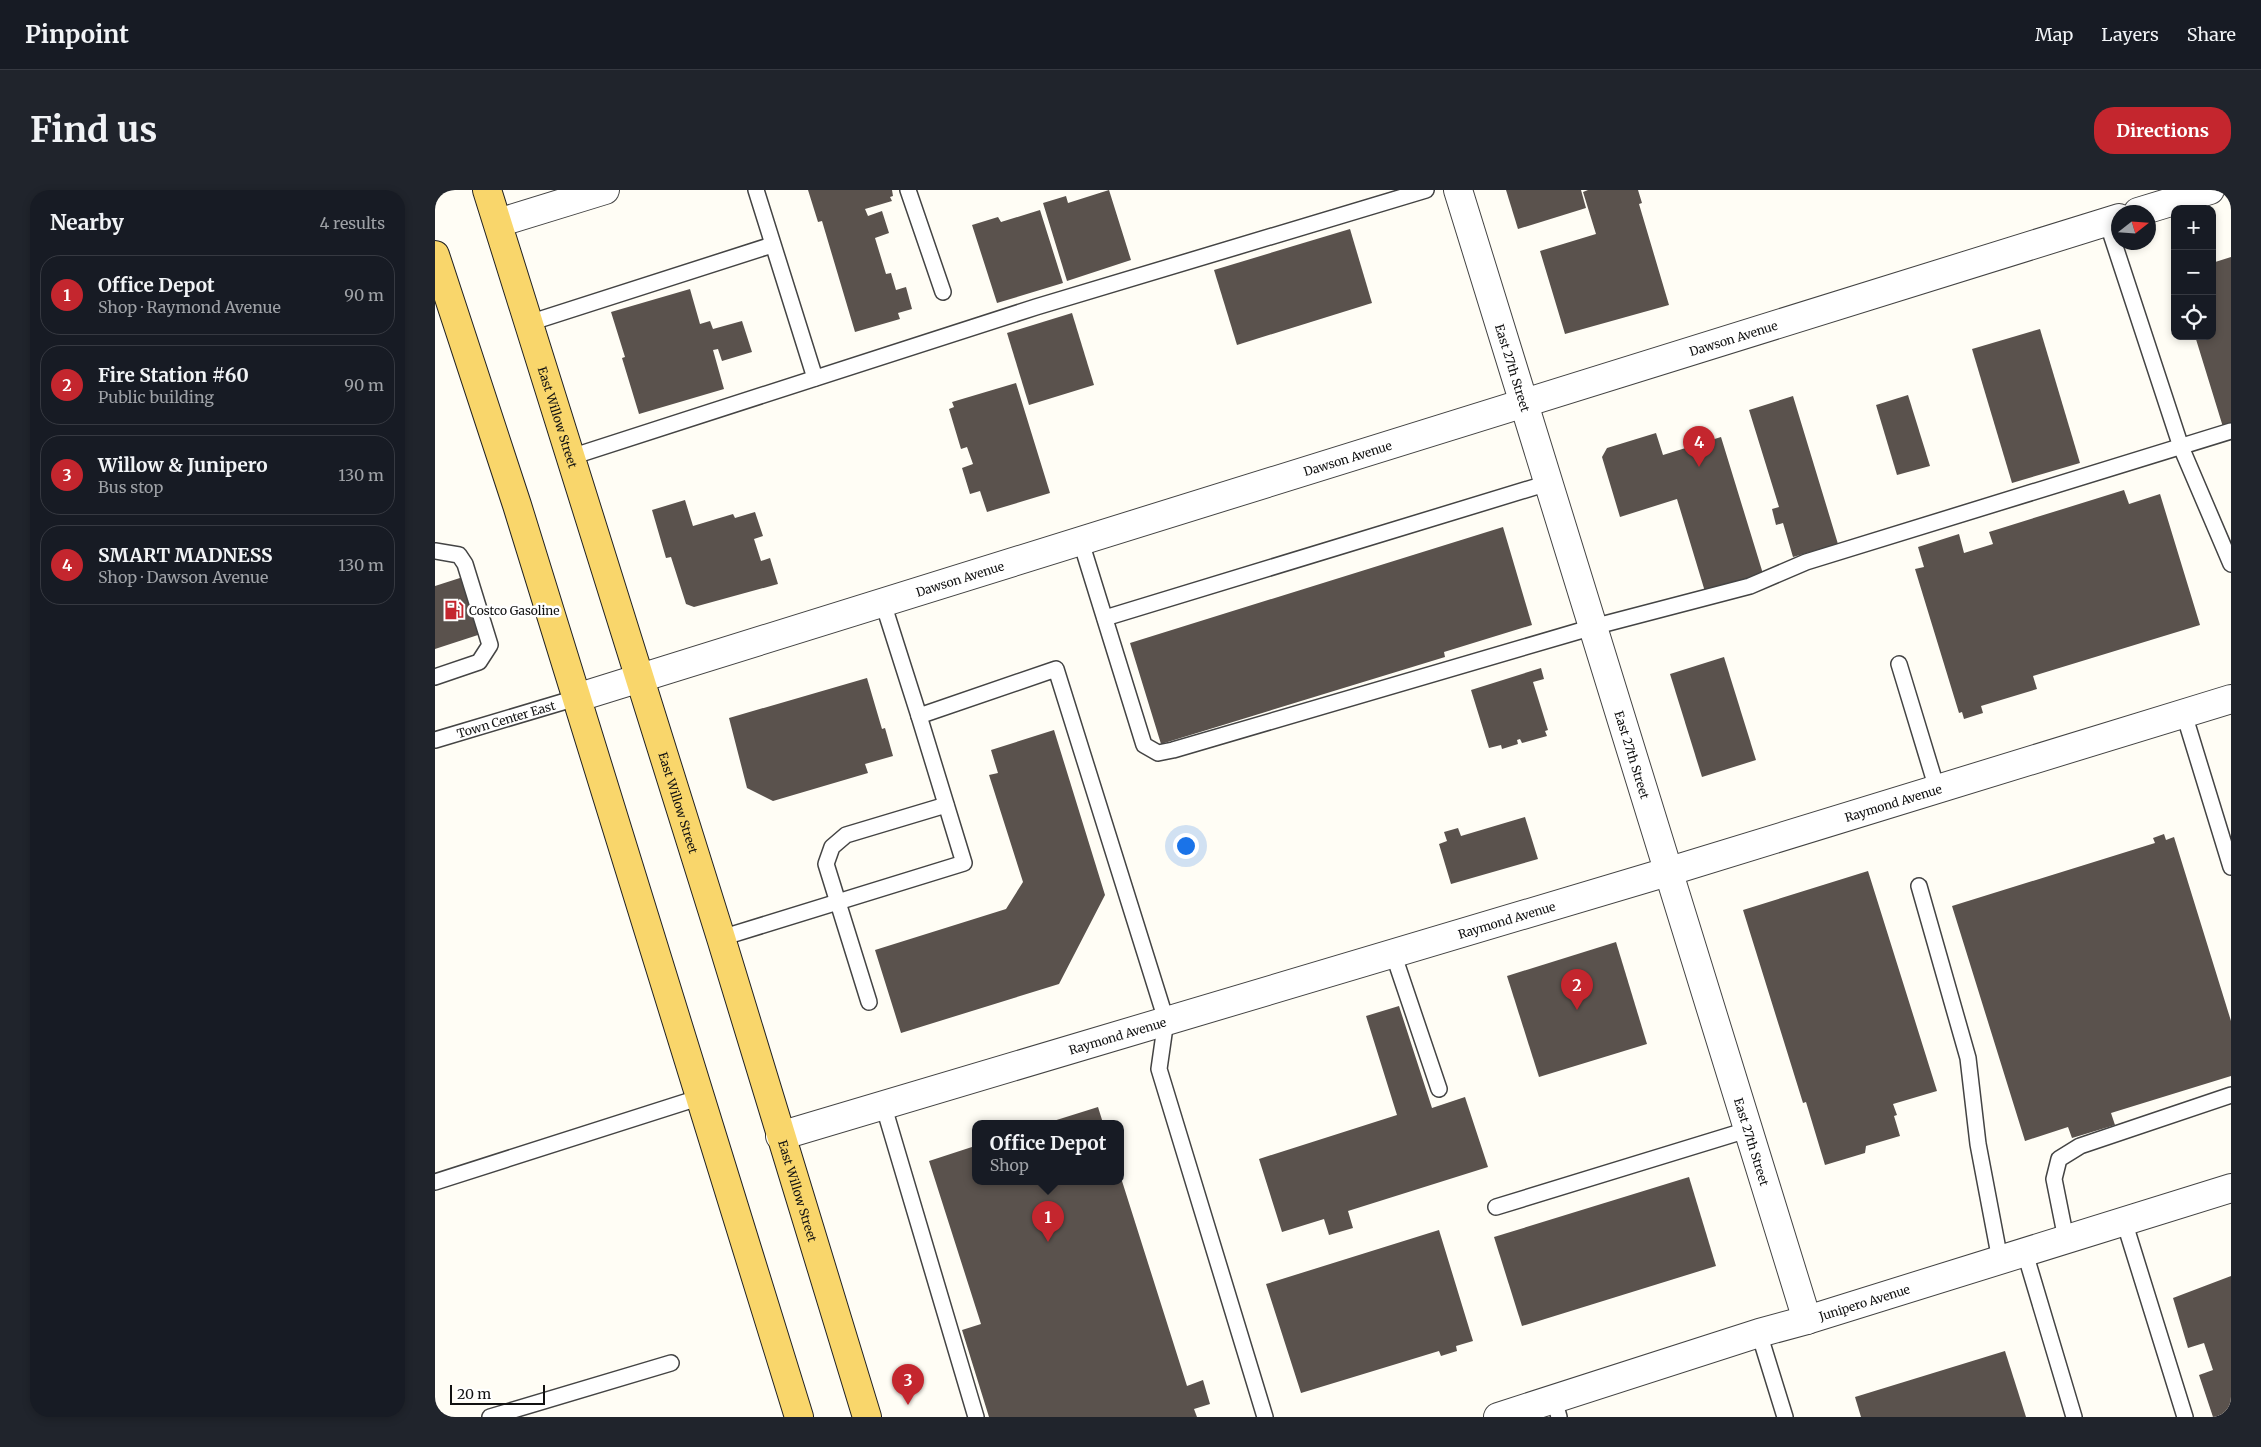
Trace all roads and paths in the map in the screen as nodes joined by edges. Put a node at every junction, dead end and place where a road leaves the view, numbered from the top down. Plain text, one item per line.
1 (487, 190) edge
2 (605, 190) edge
3 (756, 190) edge
4 (908, 190) edge
5 (1426, 190) edge
6 (1458, 190) edge
7 (2210, 190) edge
8 (2156, 206) edge
9 (2111, 221) edge
10 (498, 223) junction
11 (772, 245) junction
12 (2122, 250) edge
13 (435, 255) edge
14 (943, 292) dead end
15 (529, 322) junction
16 (815, 378) junction
17 (1524, 405) junction
18 (2231, 431) edge
19 (2181, 447) junction
20 (571, 457) junction
21 (1548, 483) junction
22 (1081, 542) junction
23 (435, 551) edge
24 (2231, 564) edge
25 (883, 603) junction
26 (1105, 618) junction
27 (1593, 627) junction
28 (1899, 664) dead end
29 (435, 677) edge
30 (640, 678) junction
31 (576, 698) junction
32 (2231, 699) edge
33 (2184, 714) junction
34 (919, 716) junction
35 (435, 740) edge
36 (1937, 789) junction
37 (946, 805) junction
38 (2231, 867) edge
39 (1667, 872) junction
40 (1919, 886) dead end
41 (838, 902) junction
42 (721, 938) junction
43 (1393, 953) junction
44 (869, 1002) dead end
45 (1166, 1020) junction
46 (1439, 1089) dead end
47 (2231, 1095) edge
48 (701, 1097) junction
49 (883, 1104) junction
50 (1747, 1130) junction
51 (779, 1136) junction
52 (435, 1182) edge
53 (2231, 1188) edge
54 (1496, 1207) dead end
55 (2124, 1221) junction
56 (2066, 1239) junction
57 (2012, 1257) junction
58 (1807, 1320) junction
59 (1759, 1333) junction
60 (671, 1363) dead end
61 (1557, 1408) edge
62 (490, 1417) edge
63 (799, 1417) edge
64 (867, 1417) edge
65 (976, 1417) edge
66 (1265, 1417) edge
67 (1498, 1417) edge
68 (1785, 1417) edge
69 (2075, 1417) edge
70 (2185, 1417) edge

1 - 10 main road, East Willow Street
2 - 10 street
3 - 11 lane
4 - 14 lane
5 - 16 lane
6 - 17 street, East 27th Street
7 - 8 street
9 - 17 street, Dawson Avenue
10 - 15 main road, East Willow Street
11 - 15 lane
11 - 16 lane
12 - 19 lane
13 - 31 main road
15 - 20 main road, East Willow Street
16 - 20 lane
17 - 21 street, East 27th Street
17 - 22 street, Dawson Avenue
18 - 19 lane
19 - 24 lane
19 - 27 lane
20 - 30 main road, East Willow Street
21 - 26 lane
21 - 27 street, East 27th Street
22 - 25 street, Dawson Avenue
22 - 26 lane
23 - 29 lane
25 - 30 street, Dawson Avenue
25 - 34 lane
26 - 27 lane
27 - 39 street, East 27th Street
28 - 36 lane
30 - 31 street, Dawson Avenue
30 - 42 main road, East Willow Street
31 - 35 lane, Town Center East
31 - 48 main road
32 - 33 street, Raymond Avenue
33 - 36 street, Raymond Avenue
33 - 38 lane
34 - 37 lane
34 - 45 lane
36 - 39 street, Raymond Avenue
37 - 41 lane
37 - 41 lane
39 - 43 street, Raymond Avenue
39 - 50 street, East 27th Street
40 - 57 lane
41 - 42 lane
41 - 44 lane
42 - 51 main road, East Willow Street
43 - 45 street, Raymond Avenue
43 - 46 lane
45 - 49 street, Raymond Avenue
45 - 66 lane
47 - 56 lane
48 - 52 lane
48 - 63 main road
49 - 51 street, Raymond Avenue
49 - 65 lane
50 - 54 lane
50 - 58 street, East 27th Street
51 - 64 main road, East Willow Street
53 - 55 street, Junipero Avenue
55 - 56 street, Junipero Avenue
55 - 70 lane
56 - 57 street, Junipero Avenue
57 - 58 street, Junipero Avenue
57 - 69 lane
58 - 59 street, Junipero Avenue
59 - 61 street, Junipero Avenue
59 - 68 lane
60 - 62 lane
61 - 67 street, Junipero Avenue

